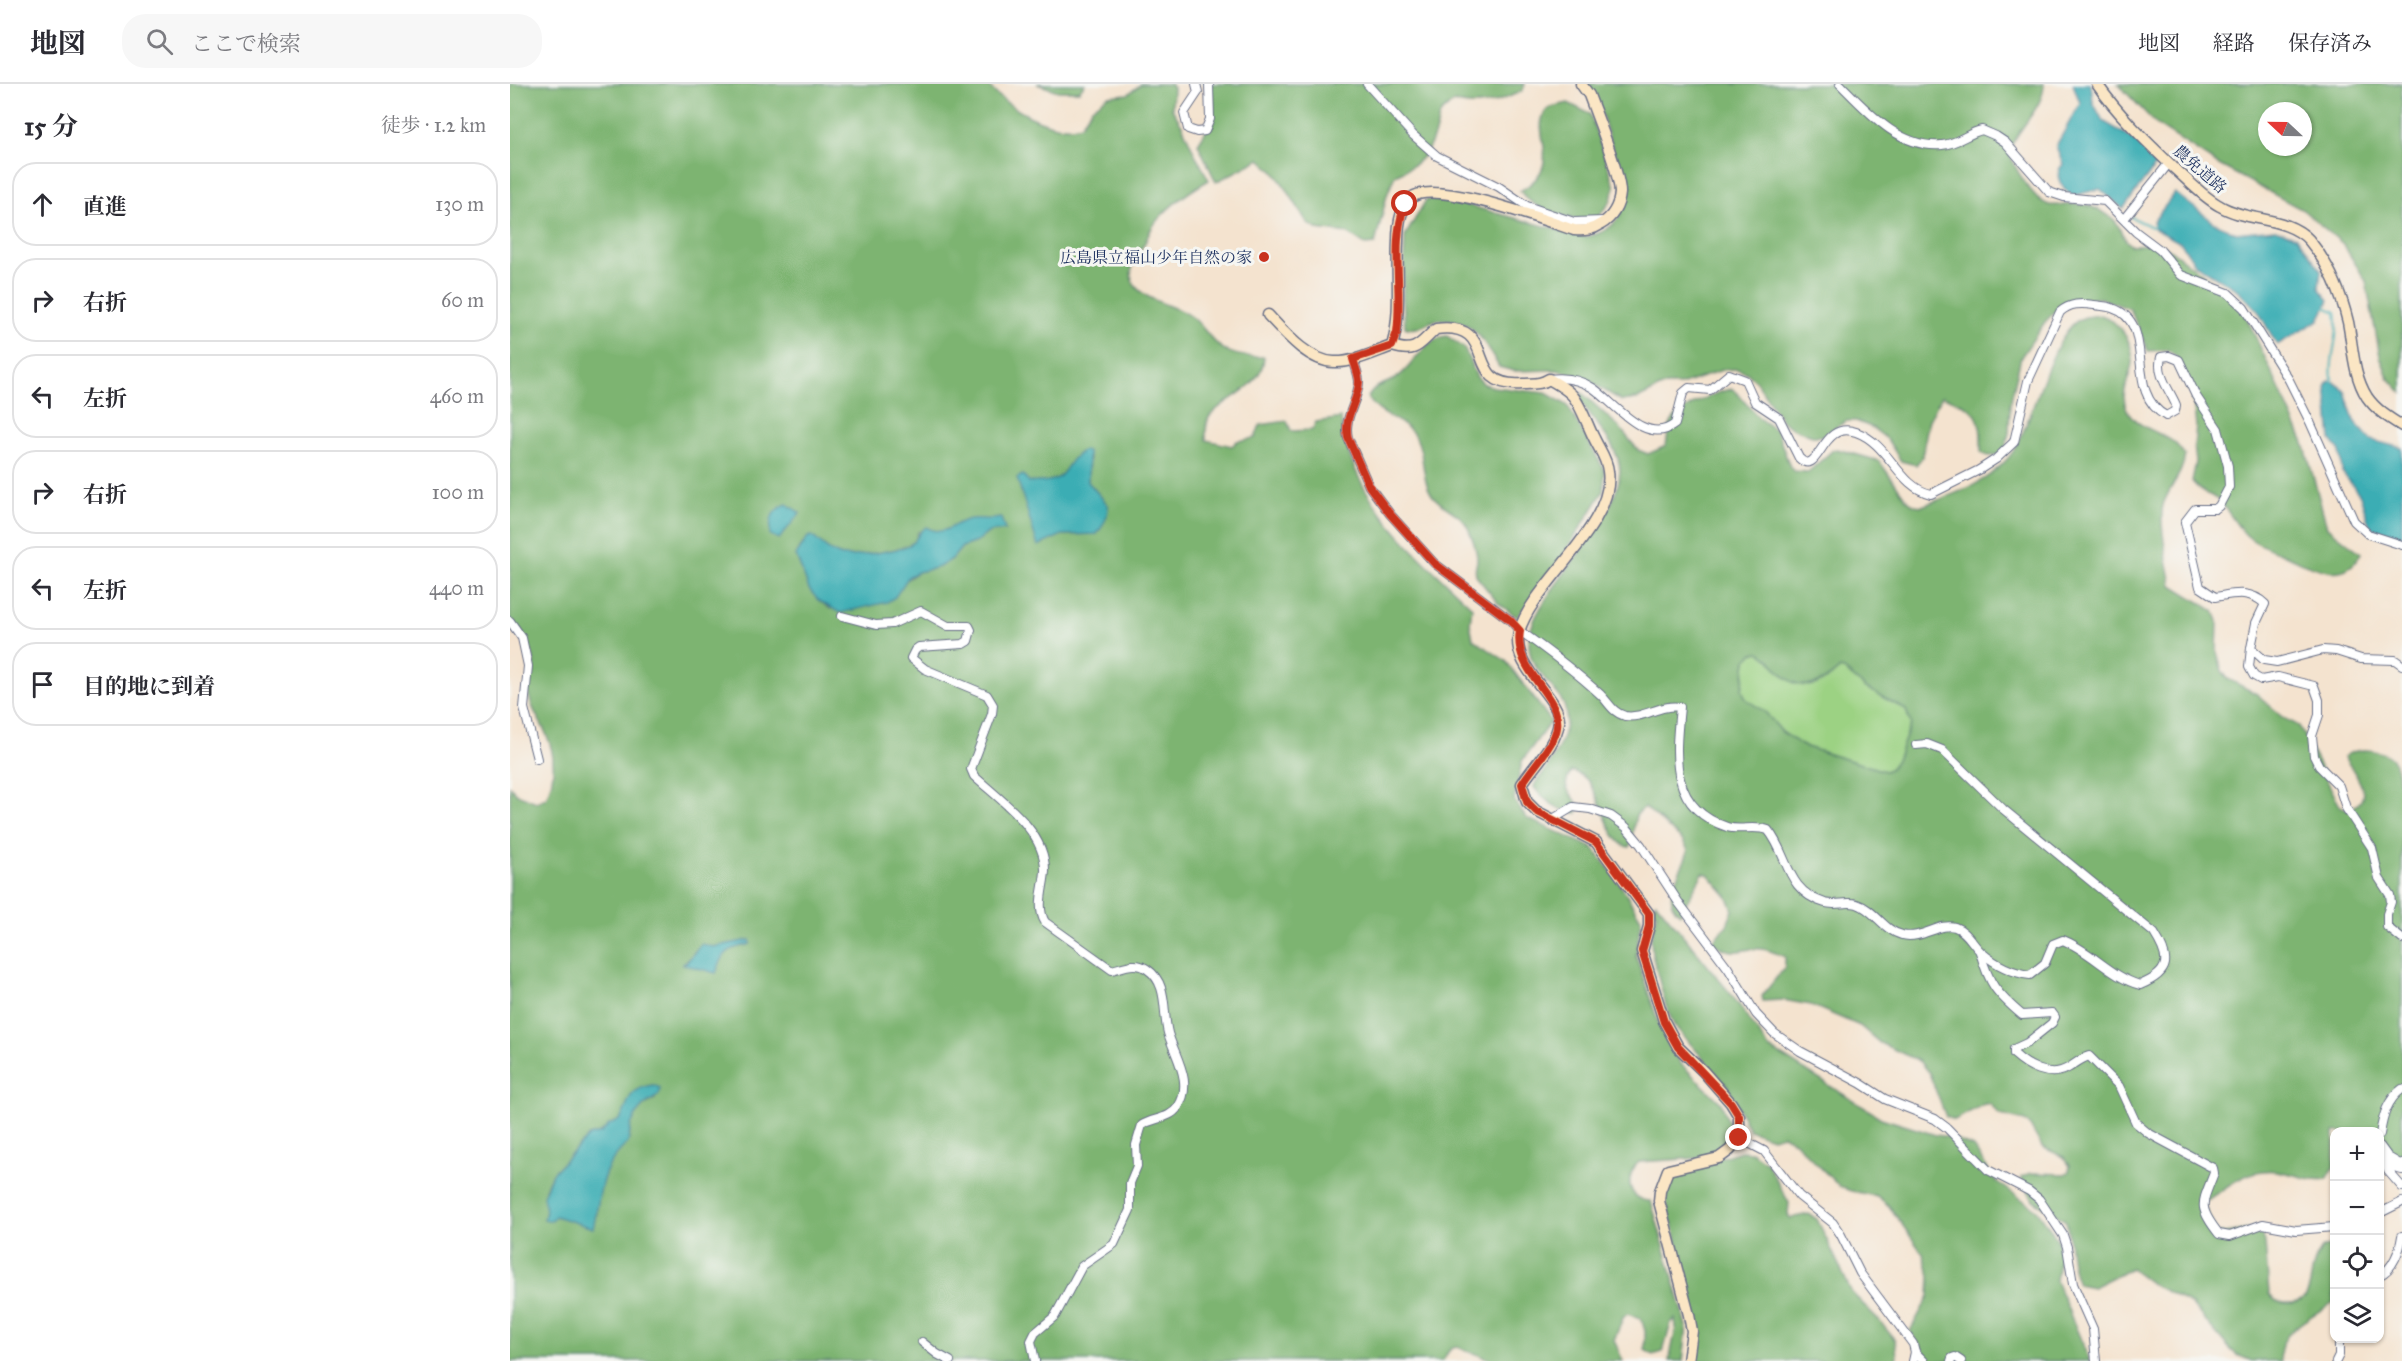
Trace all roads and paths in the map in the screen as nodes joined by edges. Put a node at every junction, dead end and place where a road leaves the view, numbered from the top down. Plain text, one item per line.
1 (1196, 84) edge
2 (1209, 84) edge
3 (1367, 84) edge
4 (1581, 84) edge
5 (1840, 84) edge
6 (2097, 84) edge
7 (2169, 163) junction
8 (2124, 219) junction
9 (1605, 222) junction
10 (1268, 315) dead end
11 (1392, 346) junction
12 (1353, 359) junction
13 (1549, 378) junction
14 (2402, 426) edge
15 (2402, 544) edge
16 (842, 616) dead end
17 (510, 621) edge
18 (1520, 631) junction
19 (2251, 648) junction
20 (2402, 665) edge
21 (1916, 745) dead end
22 (537, 759) dead end
23 (1552, 819) junction
24 (2402, 939) edge
25 (1980, 952) junction
26 (2402, 1089) edge
27 (2381, 1127) edge
28 (1739, 1138) junction
29 (2384, 1155) edge
30 (2402, 1163) edge
31 (2402, 1170) edge
32 (2402, 1187) edge
33 (2402, 1202) edge
34 (2384, 1211) edge
35 (2330, 1227) edge
36 (2402, 1236) edge
37 (2384, 1273) edge
38 (922, 1342) dead end
39 (2339, 1343) edge
40 (1915, 1352) junction
41 (950, 1361) edge
42 (1035, 1361) edge
43 (1688, 1361) edge
44 (1913, 1361) edge
45 (1924, 1361) edge
46 (1951, 1361) edge
47 (1961, 1361) edge
48 (2096, 1361) edge
49 (2336, 1361) edge

1 - 2 street
3 - 9 street
4 - 9 street
5 - 8 street
6 - 7 street, 農免道路
7 - 8 street
7 - 14 street, 農免道路
8 - 15 street
9 - 11 street
10 - 12 street
11 - 12 street
11 - 13 street
12 - 18 street
13 - 18 street
13 - 19 street
16 - 42 street
17 - 22 street
18 - 23 street
18 - 25 street
19 - 20 street
19 - 24 street
21 - 25 street
23 - 28 street
23 - 48 street
25 - 35 street
26 - 27 street
28 - 40 street
28 - 43 street
29 - 30 street
29 - 31 street
29 - 32 street
33 - 34 street
36 - 37 street
38 - 41 street
39 - 49 street
40 - 44 street
40 - 45 street
46 - 47 street

